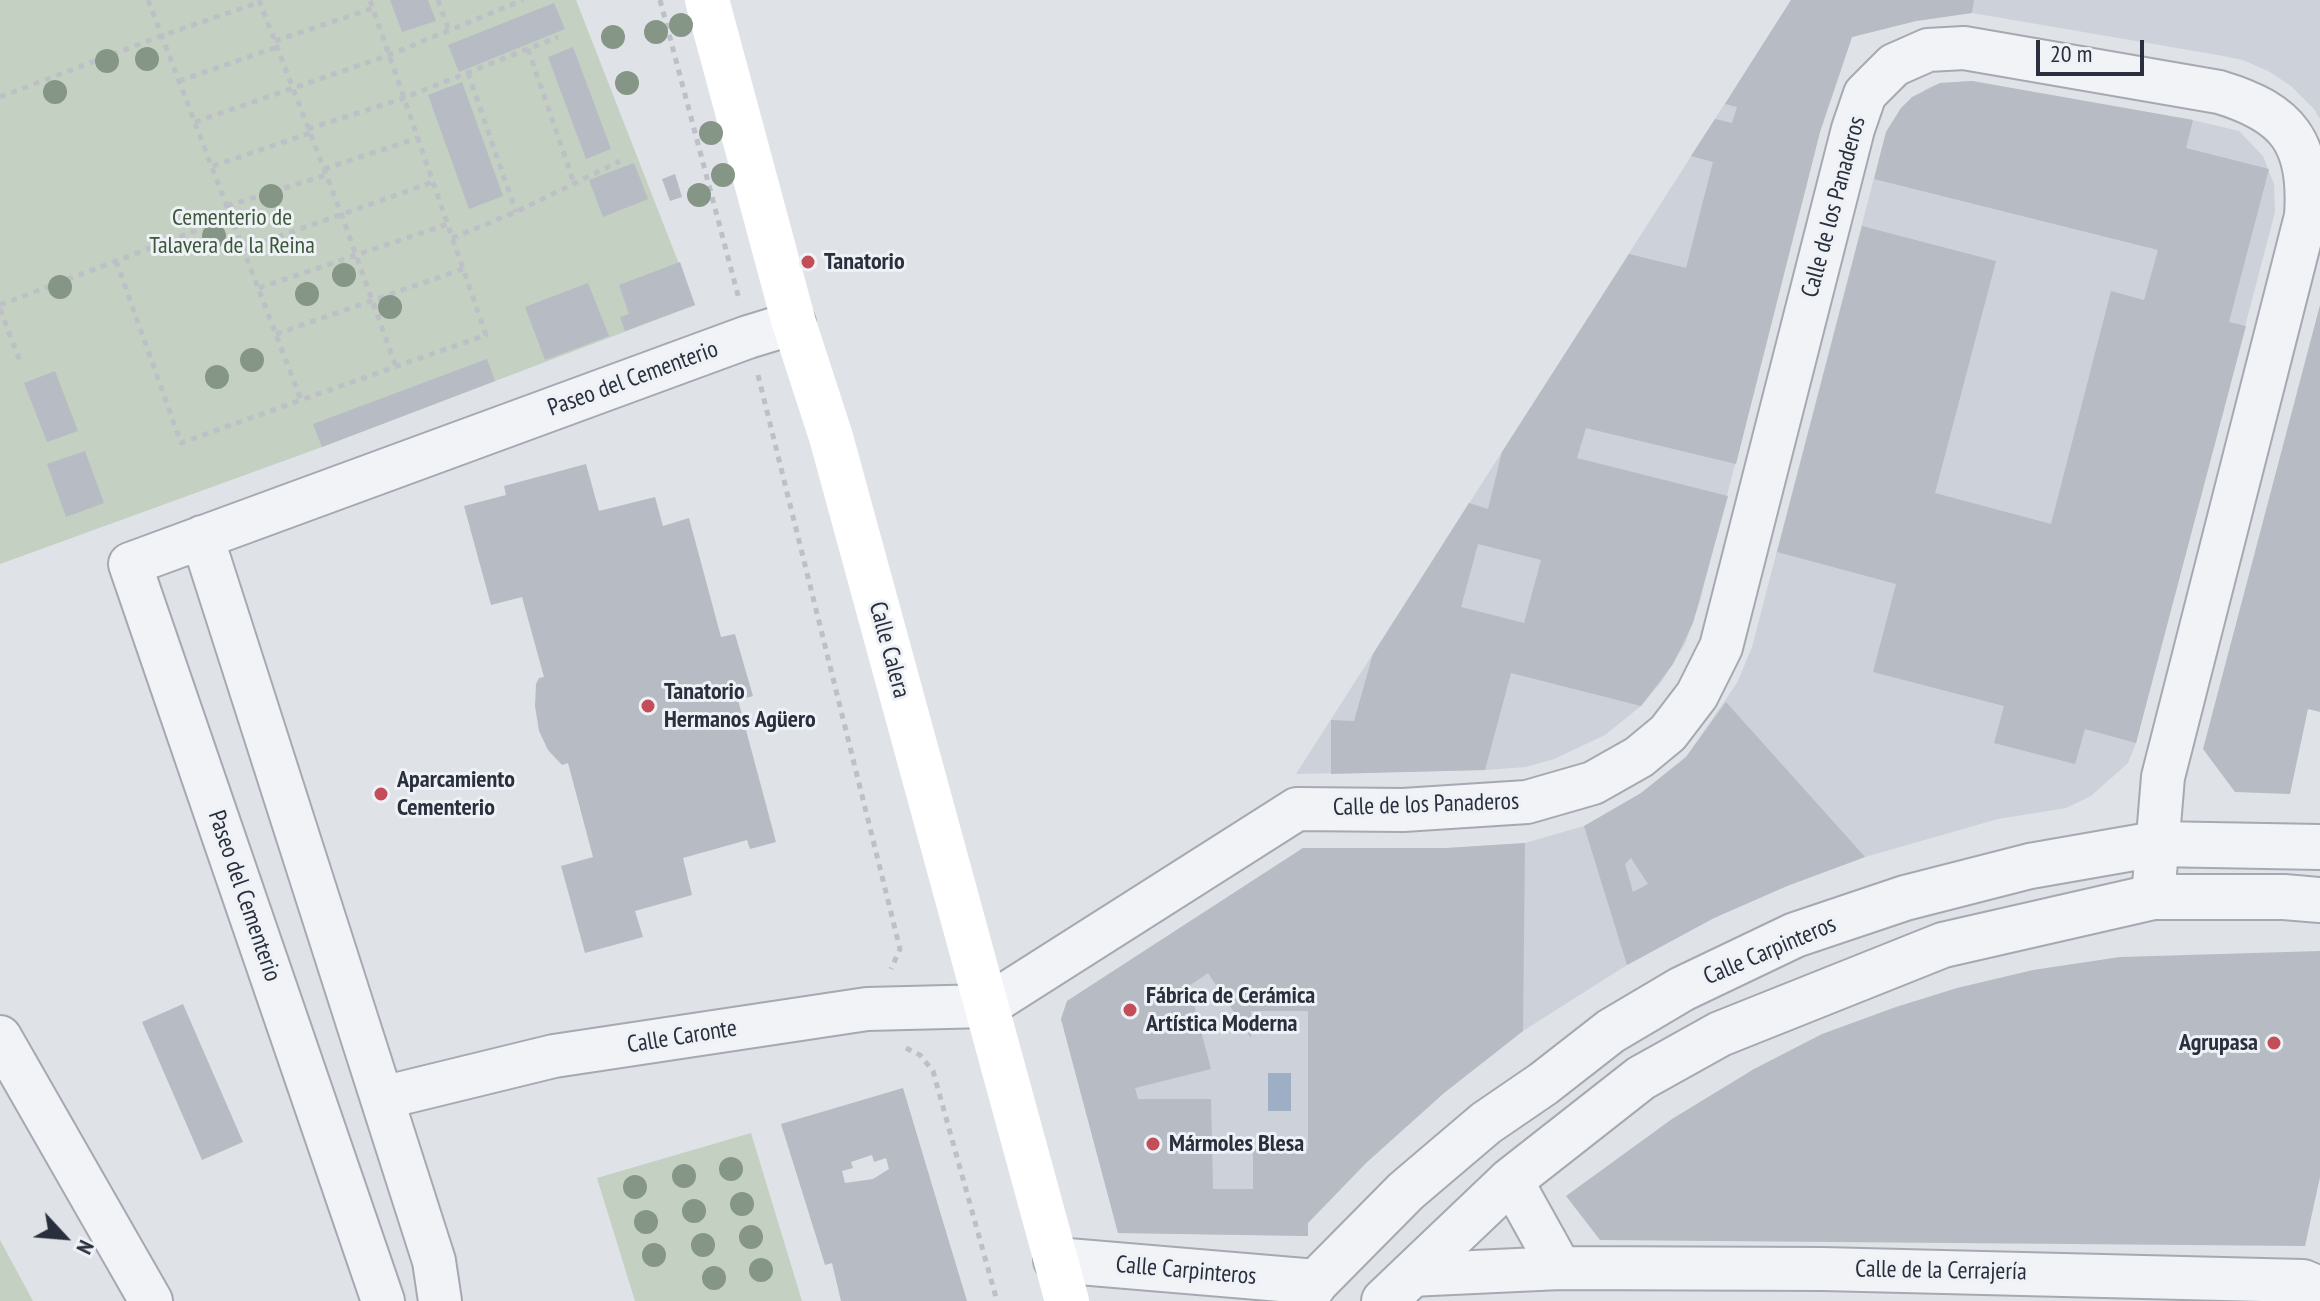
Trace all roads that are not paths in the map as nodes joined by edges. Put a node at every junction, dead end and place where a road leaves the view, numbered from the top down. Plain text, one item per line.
1 (707, 0) edge
2 (794, 323) junction
3 (202, 537) junction
4 (2156, 844) junction
5 (2320, 847) edge
6 (2153, 897) junction
7 (2320, 900) edge
8 (987, 1006) junction
9 (0, 1037) edge
10 (382, 1098) junction
11 (1511, 1180) junction
12 (1560, 1268) junction
13 (1062, 1281) edge
14 (1397, 1288) edge
15 (2320, 1288) edge
16 (1310, 1292) edge
17 (151, 1301) edge
18 (383, 1301) edge
19 (440, 1301) edge

1 - 2 main road, Calle Calera
2 - 3 street, Paseo del Cementerio
2 - 8 main road, Calle Calera
3 - 10 street
3 - 18 street, Paseo del Cementerio
4 - 5 street, Calle Carpinteros
4 - 6 street, Calle de los Panaderos
4 - 8 street, Calle de los Panaderos
4 - 16 street, Calle Carpinteros
6 - 7 street
6 - 11 street
8 - 10 street, Calle Caronte
8 - 13 main road, Calle Calera
9 - 17 street
10 - 19 street
11 - 12 street
11 - 14 street
12 - 14 street, Calle de la Cerrajería
12 - 15 street, Calle de la Cerrajería
13 - 16 street, Calle Carpinteros

